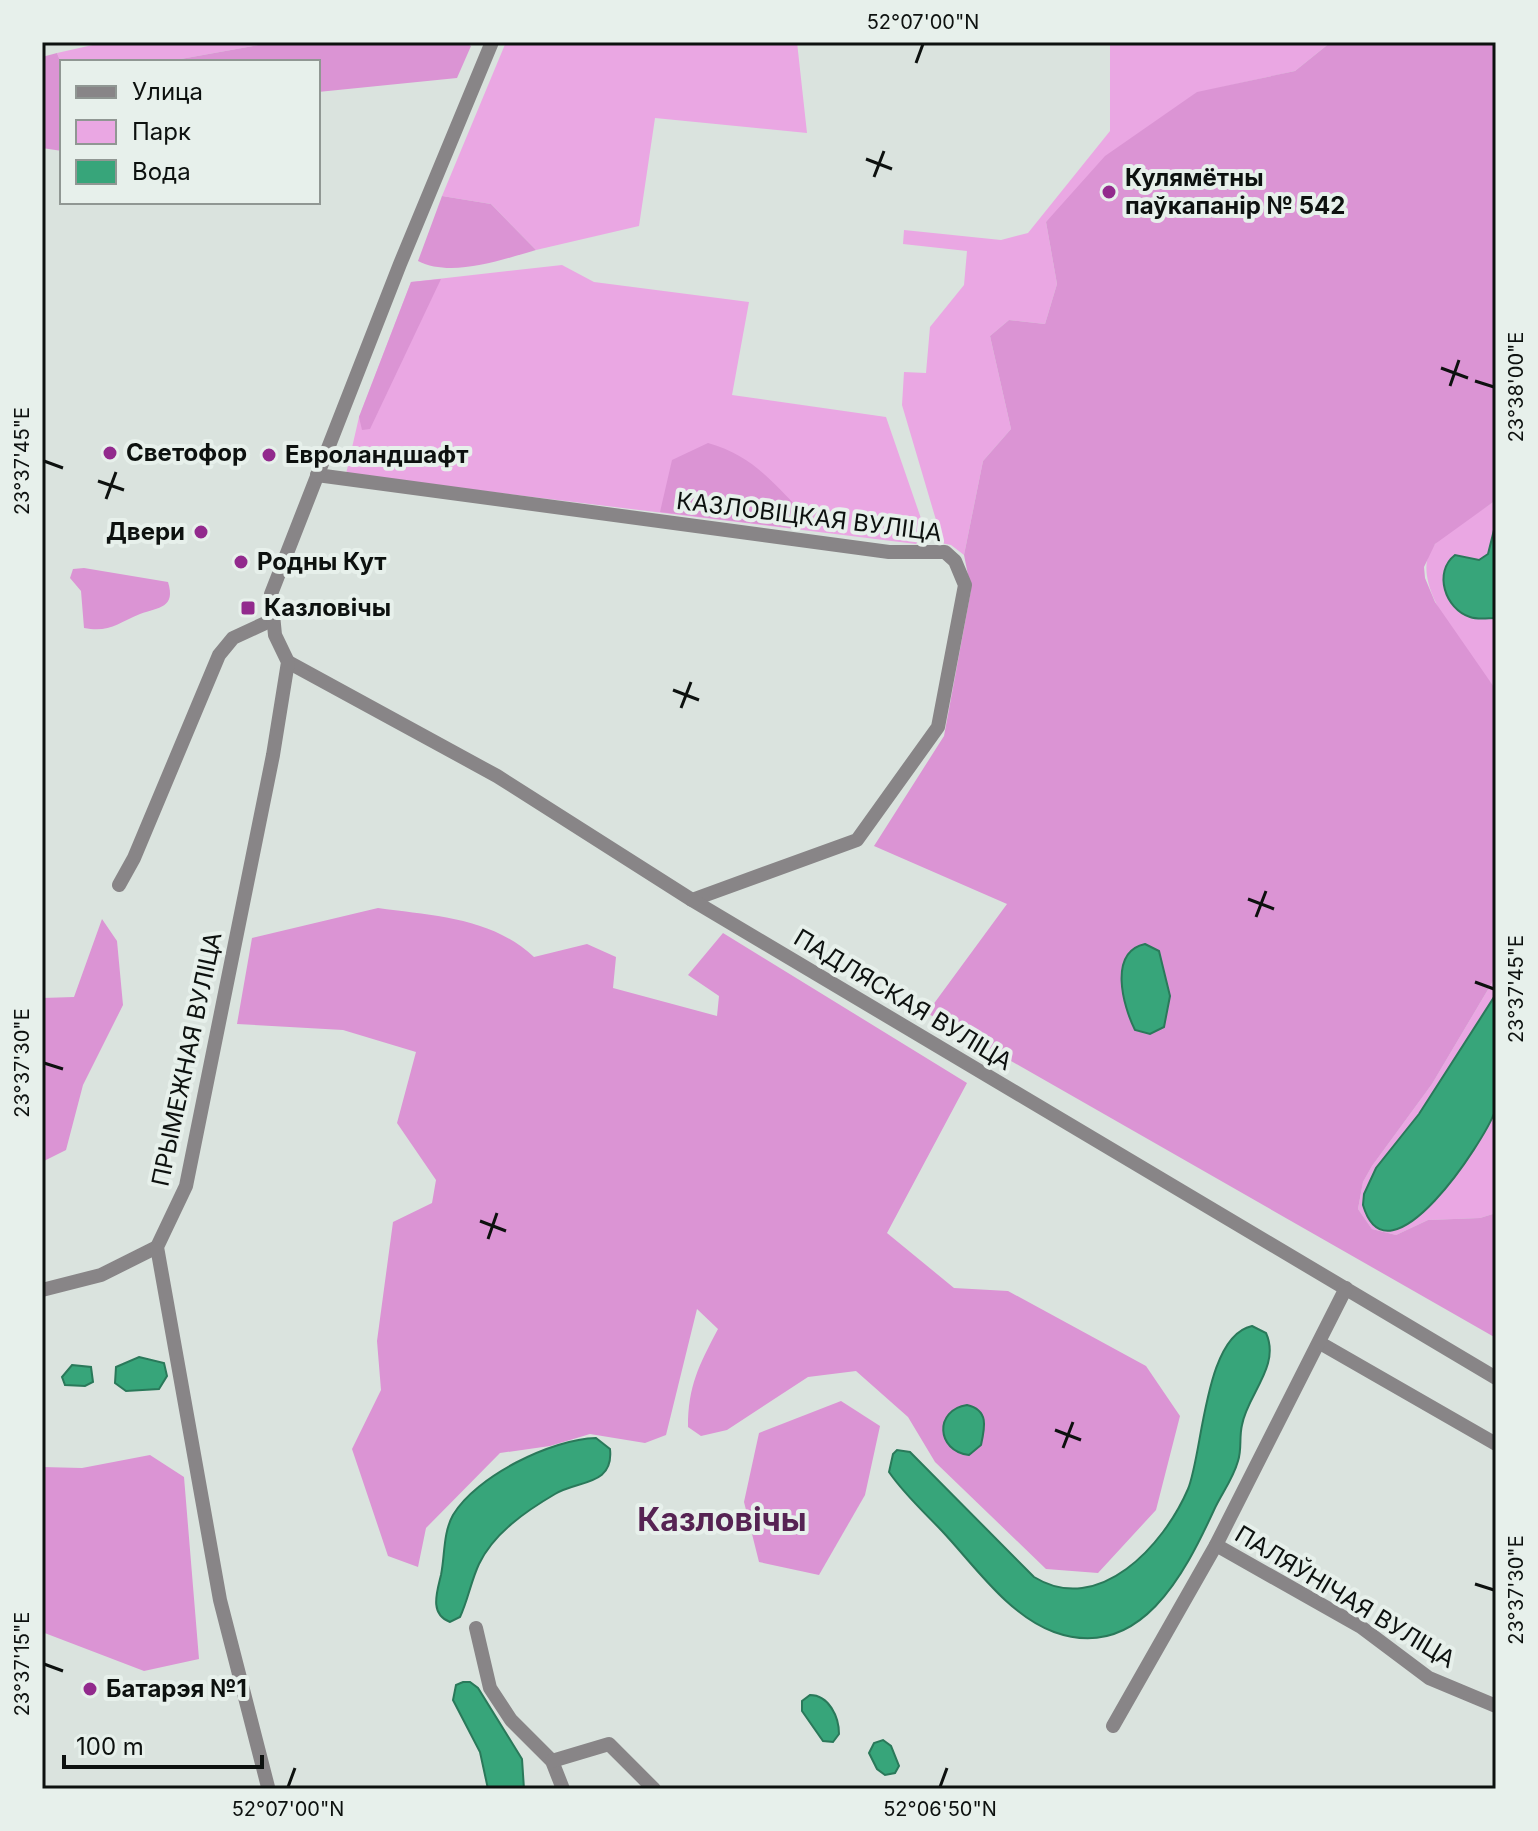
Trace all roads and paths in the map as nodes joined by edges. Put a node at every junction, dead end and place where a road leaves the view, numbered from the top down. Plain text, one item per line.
1 (492, 42) edge
2 (317, 475) junction
3 (272, 620) junction
4 (288, 662) junction
5 (119, 885) dead end
6 (692, 900) junction
7 (157, 1247) junction
8 (1346, 1288) junction
9 (42, 1290) edge
10 (1320, 1343) junction
11 (1496, 1378) edge
12 (1496, 1444) edge
13 (1216, 1545) junction
14 (476, 1628) dead end
15 (1496, 1706) edge
16 (1113, 1726) dead end
17 (552, 1761) junction
18 (269, 1788) edge
19 (563, 1789) edge
20 (654, 1789) edge

1 - 2 street
2 - 3 street
2 - 6 street, КАЗЛОВІЦКАЯ ВУЛІЦА
3 - 4 street
3 - 5 street
4 - 6 street, ПАДЛЯСКАЯ ВУЛІЦА
4 - 7 street, ПРЫМЕЖНАЯ ВУЛІЦА
6 - 8 street, ПАДЛЯСКАЯ ВУЛІЦА
7 - 9 street
7 - 18 street
8 - 10 street
8 - 11 street, ПАДЛЯСКАЯ ВУЛІЦА
10 - 12 street
10 - 13 street
13 - 15 street, ПАЛЯЎНІЧАЯ ВУЛІЦА
13 - 16 street
14 - 17 street
17 - 19 street
17 - 20 street

